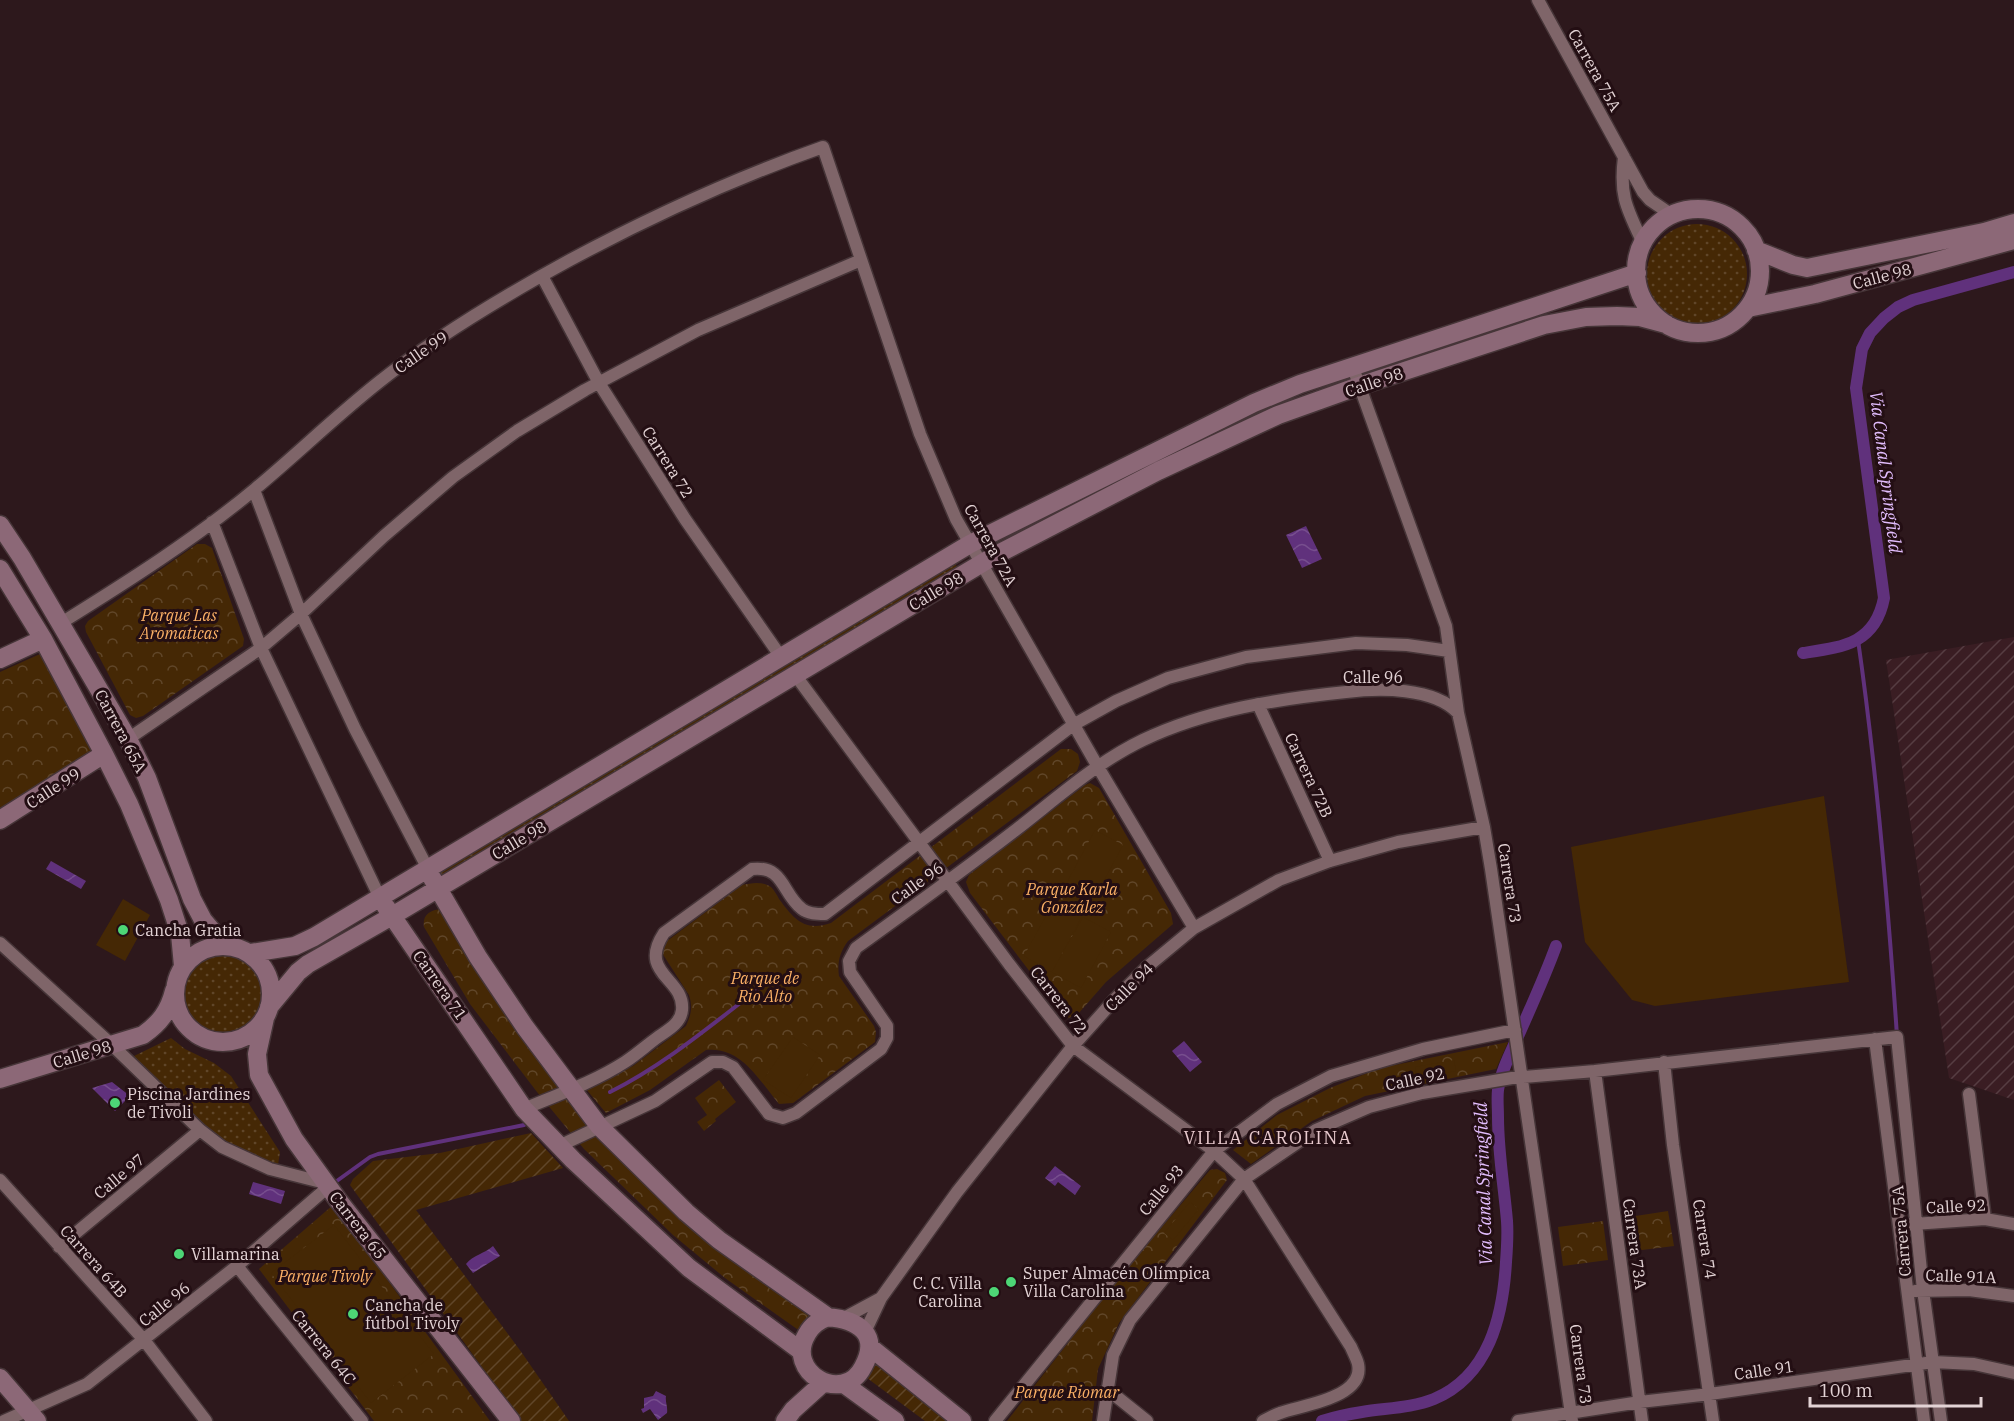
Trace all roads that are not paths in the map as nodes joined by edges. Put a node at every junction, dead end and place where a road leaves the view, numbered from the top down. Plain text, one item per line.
1 (1538, 0) edge
2 (823, 147) joint
3 (1624, 157) junction
4 (1672, 215) junction
5 (2014, 223) edge
6 (2014, 240) edge
7 (1643, 243) junction
8 (1756, 250) junction
9 (861, 260) junction
10 (1636, 273) junction
11 (542, 276) junction
12 (1748, 308) junction
13 (1666, 324) junction
14 (1352, 365) junction
15 (599, 383) junction
16 (1359, 386) junction
17 (254, 490) junction
18 (212, 522) junction
19 (0, 525) edge
20 (970, 544) junction
21 (982, 563) junction
22 (0, 569) edge
23 (301, 614) junction
24 (61, 623) junction
25 (43, 639) junction
26 (261, 648) junction
27 (1449, 651) junction
28 (781, 657) junction
29 (0, 659) edge
30 (796, 676) junction
31 (1258, 704) junction
32 (1458, 713) junction
33 (1073, 725) junction
34 (128, 739) junction
35 (104, 754) junction
36 (1098, 767) junction
37 (0, 820) edge
38 (1484, 827) junction
39 (920, 842) junction
40 (1330, 861) junction
41 (428, 869) junction
42 (948, 881) junction
43 (438, 888) junction
44 (381, 898) junction
45 (392, 916) junction
46 (1194, 928) junction
47 (0, 943) edge
48 (225, 946) junction
49 (251, 953) junction
50 (183, 966) junction
51 (175, 989) junction
52 (267, 1012) junction
53 (1897, 1037) joint
54 (1516, 1038) junction
55 (1875, 1039) junction
56 (112, 1045) junction
57 (1073, 1046) junction
58 (1664, 1062) junction
59 (1595, 1071) junction
60 (1517, 1077) junction
61 (0, 1079) edge
62 (571, 1089) junction
63 (1969, 1094) dead end
64 (524, 1109) junction
65 (599, 1126) junction
66 (200, 1130) junction
67 (559, 1146) junction
68 (1214, 1151) junction
69 (1244, 1179) junction
70 (0, 1180) edge
71 (327, 1185) junction
72 (1985, 1219) junction
73 (2014, 1224) edge
74 (1899, 1225) junction
75 (1917, 1225) junction
76 (59, 1247) junction
77 (237, 1266) junction
78 (1923, 1290) junction
79 (1908, 1293) junction
80 (2014, 1296) edge
81 (881, 1298) junction
82 (835, 1318) junction
83 (868, 1339) junction
84 (144, 1341) junction
85 (803, 1359) junction
86 (1933, 1362) junction
87 (1917, 1365) junction
88 (2014, 1373) edge
89 (0, 1378) edge
90 (824, 1382) junction
91 (844, 1384) junction
92 (1107, 1389) junction
93 (1710, 1394) junction
94 (1640, 1402) junction
95 (789, 1415) edge
96 (33, 1416) edge
97 (1572, 1417) edge
98 (4, 1421) edge
99 (206, 1421) edge
100 (362, 1421) edge
101 (511, 1421) edge
102 (895, 1421) edge
103 (962, 1421) edge
104 (995, 1421) edge
105 (1103, 1421) edge
106 (1147, 1421) edge
107 (1263, 1421) edge
108 (1518, 1421) edge
109 (1642, 1421) edge
110 (1713, 1421) edge
111 (1924, 1421) edge
112 (1941, 1421) edge

1 - 3 street, Carrera 75A
2 - 9 street, Carrera 72A
2 - 11 street, Calle 99
3 - 4 street, Carrera 75A
3 - 7 street
4 - 7 street
4 - 8 street
5 - 8 street, Calle 98
6 - 12 street, Calle 98
7 - 10 street
8 - 12 street
9 - 15 street
9 - 20 street, Carrera 72A
10 - 13 street
10 - 14 street, Calle 98
11 - 15 street, Carrera 72
11 - 17 street, Calle 99
12 - 13 street
13 - 16 street, Calle 98
14 - 16 street, Carrera 73
14 - 20 street, Calle 98
15 - 23 street
15 - 28 street, Carrera 72
16 - 21 street, Calle 98
16 - 27 street, Carrera 73
17 - 18 street, Calle 99
17 - 23 street
18 - 24 street, Calle 99
18 - 26 street, Carrera 71
19 - 24 street, Carrera 65A
20 - 21 street, Carrera 72A
20 - 28 street, Calle 98
21 - 30 street, Calle 98
21 - 33 street, Carrera 72A
22 - 25 street, Carrera 65A
23 - 26 street
23 - 41 street
24 - 34 street, Carrera 65A
25 - 29 street
25 - 35 street, Carrera 65A
26 - 34 street
26 - 44 street, Carrera 71
27 - 32 street, Carrera 73
27 - 33 street, Calle 96
28 - 41 street, Calle 98
30 - 39 street, Carrera 72
30 - 43 street, Calle 98
31 - 32 street, Calle 96
31 - 36 street, Calle 96
31 - 40 street, Carrera 72B
32 - 38 street, Carrera 73
33 - 36 street, Carrera 72A
33 - 39 street, Calle 96
34 - 48 street, Carrera 65A
35 - 37 street, Calle 99
35 - 50 street, Carrera 65A
36 - 42 street, Calle 96
36 - 46 street, Carrera 72A
38 - 40 street, Calle 94
38 - 54 street, Carrera 73
39 - 42 street, Carrera 72
39 - 62 street, Calle 96
40 - 46 street, Calle 94
41 - 43 street
41 - 44 street, Calle 98
42 - 57 street, Carrera 72
42 - 65 street, Calle 96
43 - 45 street, Calle 98
43 - 62 street
44 - 45 street, Carrera 71
44 - 49 street, Calle 98
45 - 52 street, Calle 98
45 - 64 street, Carrera 71
46 - 57 street, Calle 94
47 - 56 street, Carrera 65
48 - 49 street
48 - 50 street
49 - 52 street
50 - 51 street
51 - 52 street
51 - 56 street, Calle 98
52 - 71 street
53 - 55 street, Calle 92
53 - 75 street, Carrera 75A
54 - 60 street, Carrera 73
54 - 68 street, Calle 93
55 - 58 street, Calle 92
55 - 74 street, Carrera 75A
56 - 61 street, Calle 98
56 - 66 street, Carrera 65
57 - 68 street, Carrera 72
57 - 81 street, Calle 94
58 - 59 street, Calle 92
58 - 93 street, Carrera 74
59 - 60 street, Calle 92
59 - 94 street, Carrera 73A
60 - 69 street, Calle 92
60 - 97 street, Carrera 73
62 - 64 street, Calle 96
62 - 65 street
63 - 72 street
64 - 67 street, Carrera 71
65 - 67 street, Calle 96
65 - 82 street
66 - 71 street, Carrera 65
66 - 76 street, Calle 97
67 - 85 street, Carrera 71
68 - 69 street, Carrera 72
68 - 104 street, Calle 93
69 - 92 street, Calle 92
69 - 107 street, Carrera 72
70 - 76 street, Carrera 64B
71 - 77 street, Calle 96
71 - 101 street, Carrera 65
72 - 73 street, Calle 92
72 - 75 street, Calle 92
74 - 75 street, Calle 92
74 - 79 street, Carrera 75A
75 - 78 street, Carrera 75A
76 - 84 street, Carrera 64B
77 - 84 street, Calle 96
77 - 100 street, Carrera 64C
78 - 79 street, Calle 91A
78 - 80 street, Calle 91A
78 - 86 street, Carrera 75A
79 - 87 street, Carrera 75A
81 - 82 street, Calle 94
81 - 83 street, Calle 94
82 - 83 street
82 - 85 street
83 - 91 street
83 - 103 street
84 - 96 street, Calle 96
84 - 99 street, Carrera 64B
85 - 90 street
85 - 95 street
86 - 87 street, Calle 91
86 - 88 street, Calle 91
86 - 112 street, Carrera 75A
87 - 93 street, Calle 91
87 - 111 street, Carrera 75A
89 - 96 street
90 - 91 street
90 - 95 street
91 - 102 street
92 - 105 street, Calle 92
92 - 106 street
93 - 94 street, Calle 91
93 - 110 street, Carrera 74
94 - 97 street, Calle 91
94 - 109 street, Carrera 73A
96 - 98 street, Calle 96
97 - 108 street, Calle 91

